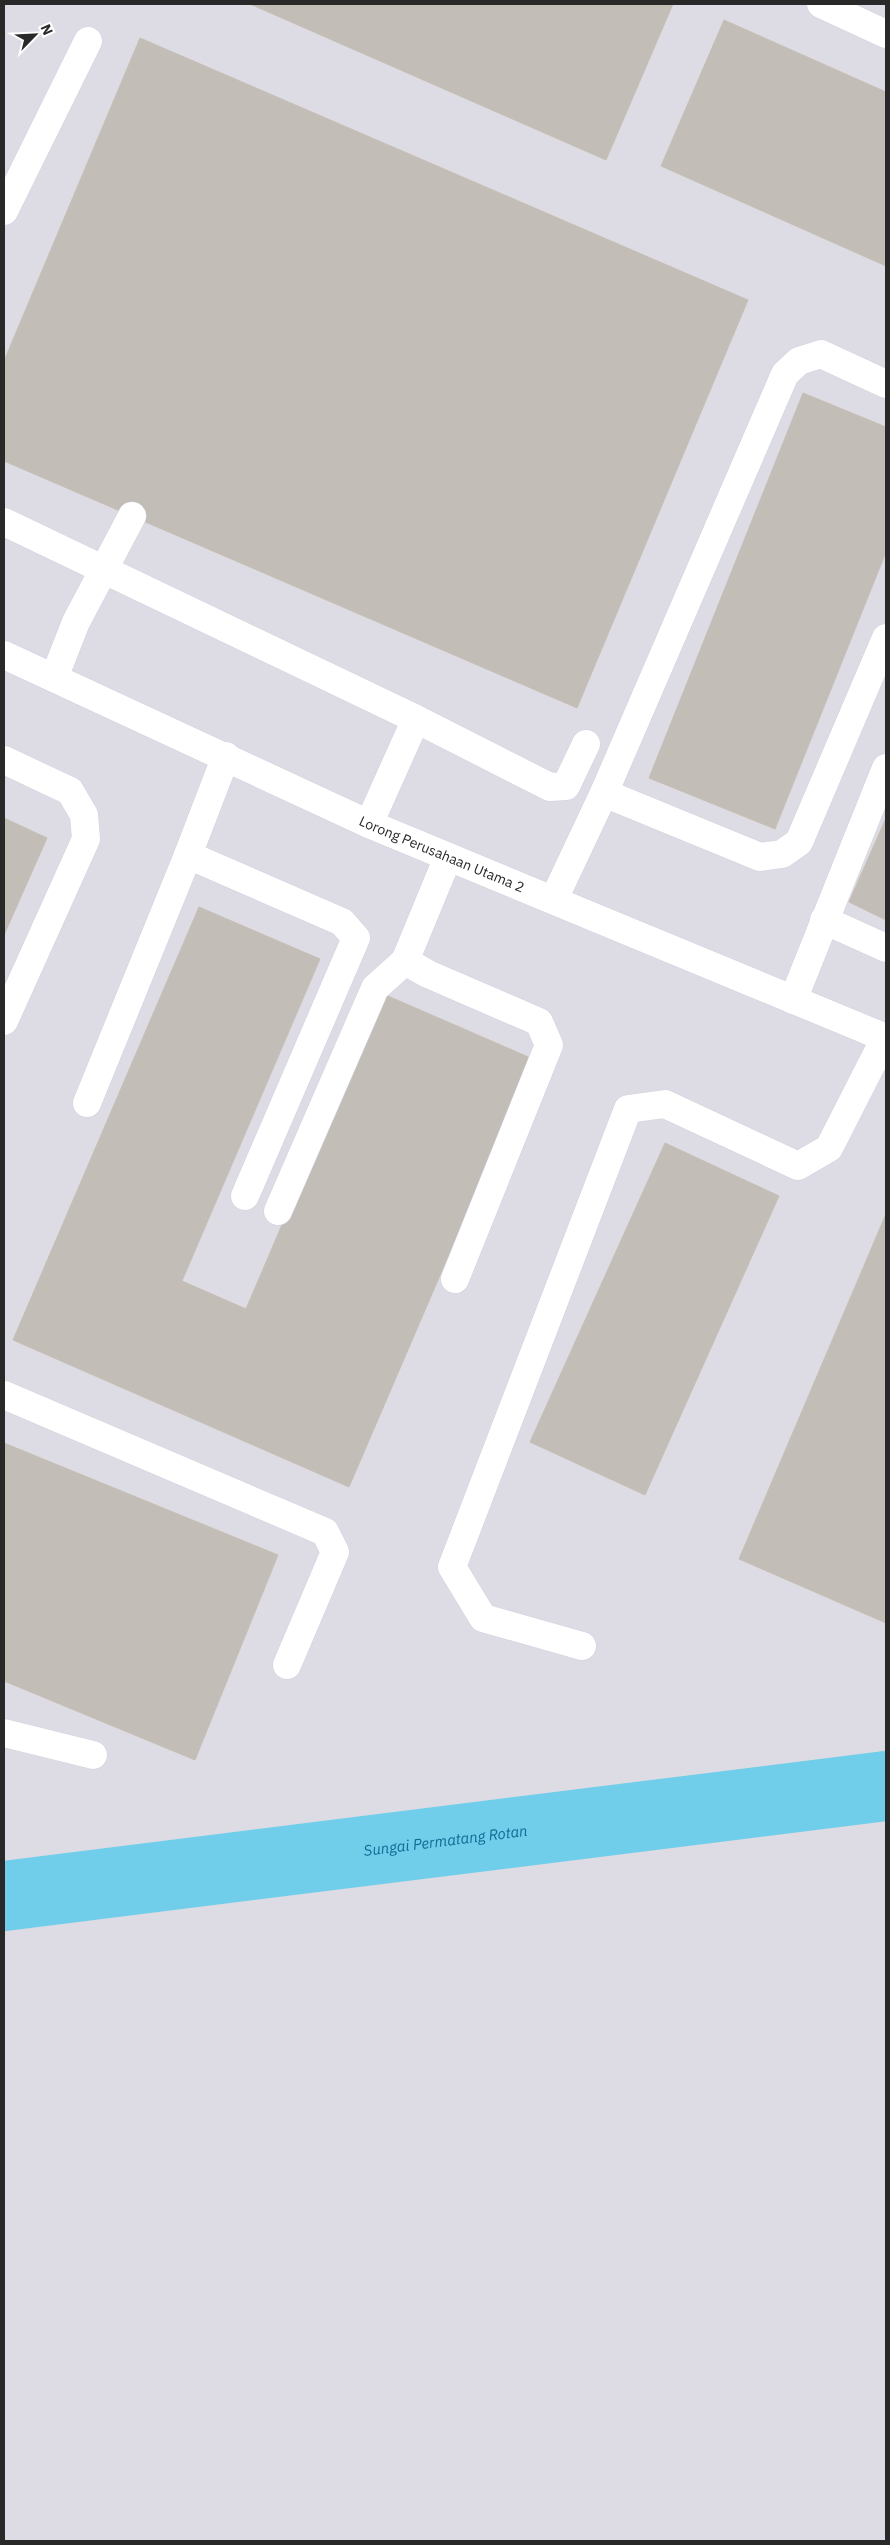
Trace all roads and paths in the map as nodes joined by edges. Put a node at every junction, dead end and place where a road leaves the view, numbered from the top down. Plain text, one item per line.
1 (821, 4) edge
2 (886, 34) edge
3 (88, 41) dead end
4 (4, 211) edge
5 (886, 384) edge
6 (132, 516) dead end
7 (4, 522) edge
8 (105, 571) junction
9 (886, 638) edge
10 (4, 655) edge
11 (54, 678) junction
12 (416, 719) junction
13 (586, 744) dead end
14 (226, 756) junction
15 (4, 760) edge
16 (886, 768) edge
17 (604, 793) junction
18 (369, 824) junction
19 (188, 854) junction
20 (448, 857) junction
21 (554, 899) junction
22 (824, 920) junction
23 (886, 948) edge
24 (405, 961) junction
25 (794, 1000) junction
26 (4, 1021) edge
27 (886, 1038) edge
28 (87, 1103) dead end
29 (245, 1196) dead end
30 (278, 1211) dead end
31 (456, 1278) dead end
32 (4, 1395) edge
33 (582, 1646) dead end
34 (288, 1665) dead end
35 (4, 1733) edge
36 (93, 1755) dead end

1 - 2 street
3 - 4 street
5 - 17 street
6 - 8 street
7 - 8 street
8 - 11 street
8 - 12 street
9 - 17 street
10 - 11 street, Lorong Perusahaan Utama 2
11 - 14 street, Lorong Perusahaan Utama 2
12 - 13 street
12 - 18 street
14 - 18 street, Lorong Perusahaan Utama 2
14 - 19 street
15 - 26 street
16 - 22 street
17 - 21 street
18 - 20 street, Lorong Perusahaan Utama 2
19 - 28 street
19 - 29 street
20 - 21 street, Lorong Perusahaan Utama 2
20 - 24 street
21 - 25 street, Lorong Perusahaan Utama 2
22 - 23 street
22 - 25 street
24 - 30 street
24 - 31 street
25 - 27 street, Lorong Perusahaan Utama 2
27 - 33 street
32 - 34 street
35 - 36 street

